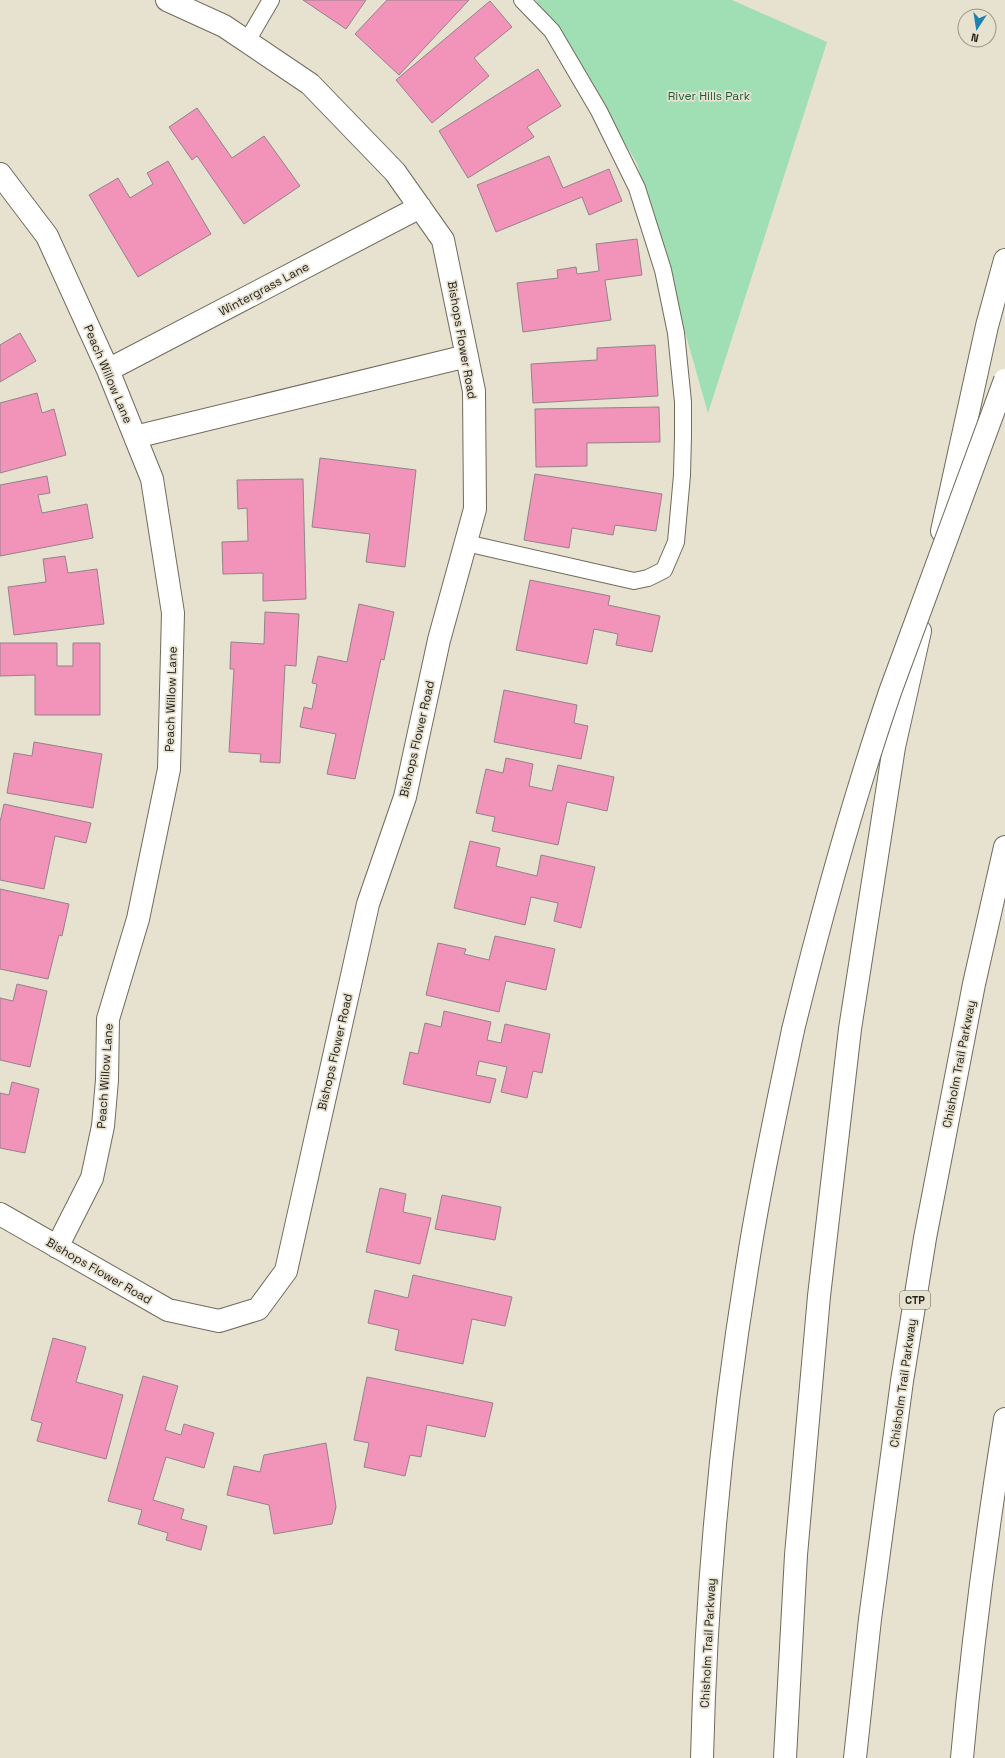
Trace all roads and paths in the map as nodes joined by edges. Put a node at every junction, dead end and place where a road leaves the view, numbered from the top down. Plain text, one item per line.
1 (167, 0) edge
2 (271, 0) edge
3 (522, 0) edge
4 (247, 41) junction
5 (0, 174) edge
6 (420, 207) junction
7 (1005, 260) edge
8 (467, 356) junction
9 (108, 370) junction
10 (1005, 380) edge
11 (135, 437) junction
12 (466, 543) junction
13 (1005, 847) edge
14 (0, 1214) edge
15 (57, 1247) junction
16 (1005, 1419) edge
17 (702, 1758) edge
18 (785, 1758) edge
19 (855, 1758) edge
20 (962, 1758) edge

1 - 4 main road, Bishops Flower Road
2 - 4 lane
3 - 12 lane
4 - 6 main road, Bishops Flower Road
5 - 9 main road, Peach Willow Lane
6 - 8 main road, Bishops Flower Road
6 - 9 main road, Wintergrass Lane
7 - 18 main road
8 - 11 main road
8 - 12 main road, Bishops Flower Road
9 - 11 main road, Peach Willow Lane
10 - 17 main road, Chisholm Trail Parkway, bridge
11 - 15 main road, Peach Willow Lane
12 - 15 main road, Bishops Flower Road
13 - 19 main road, Chisholm Trail Parkway / CTP
14 - 15 main road, Bishops Flower Road
16 - 20 main road

